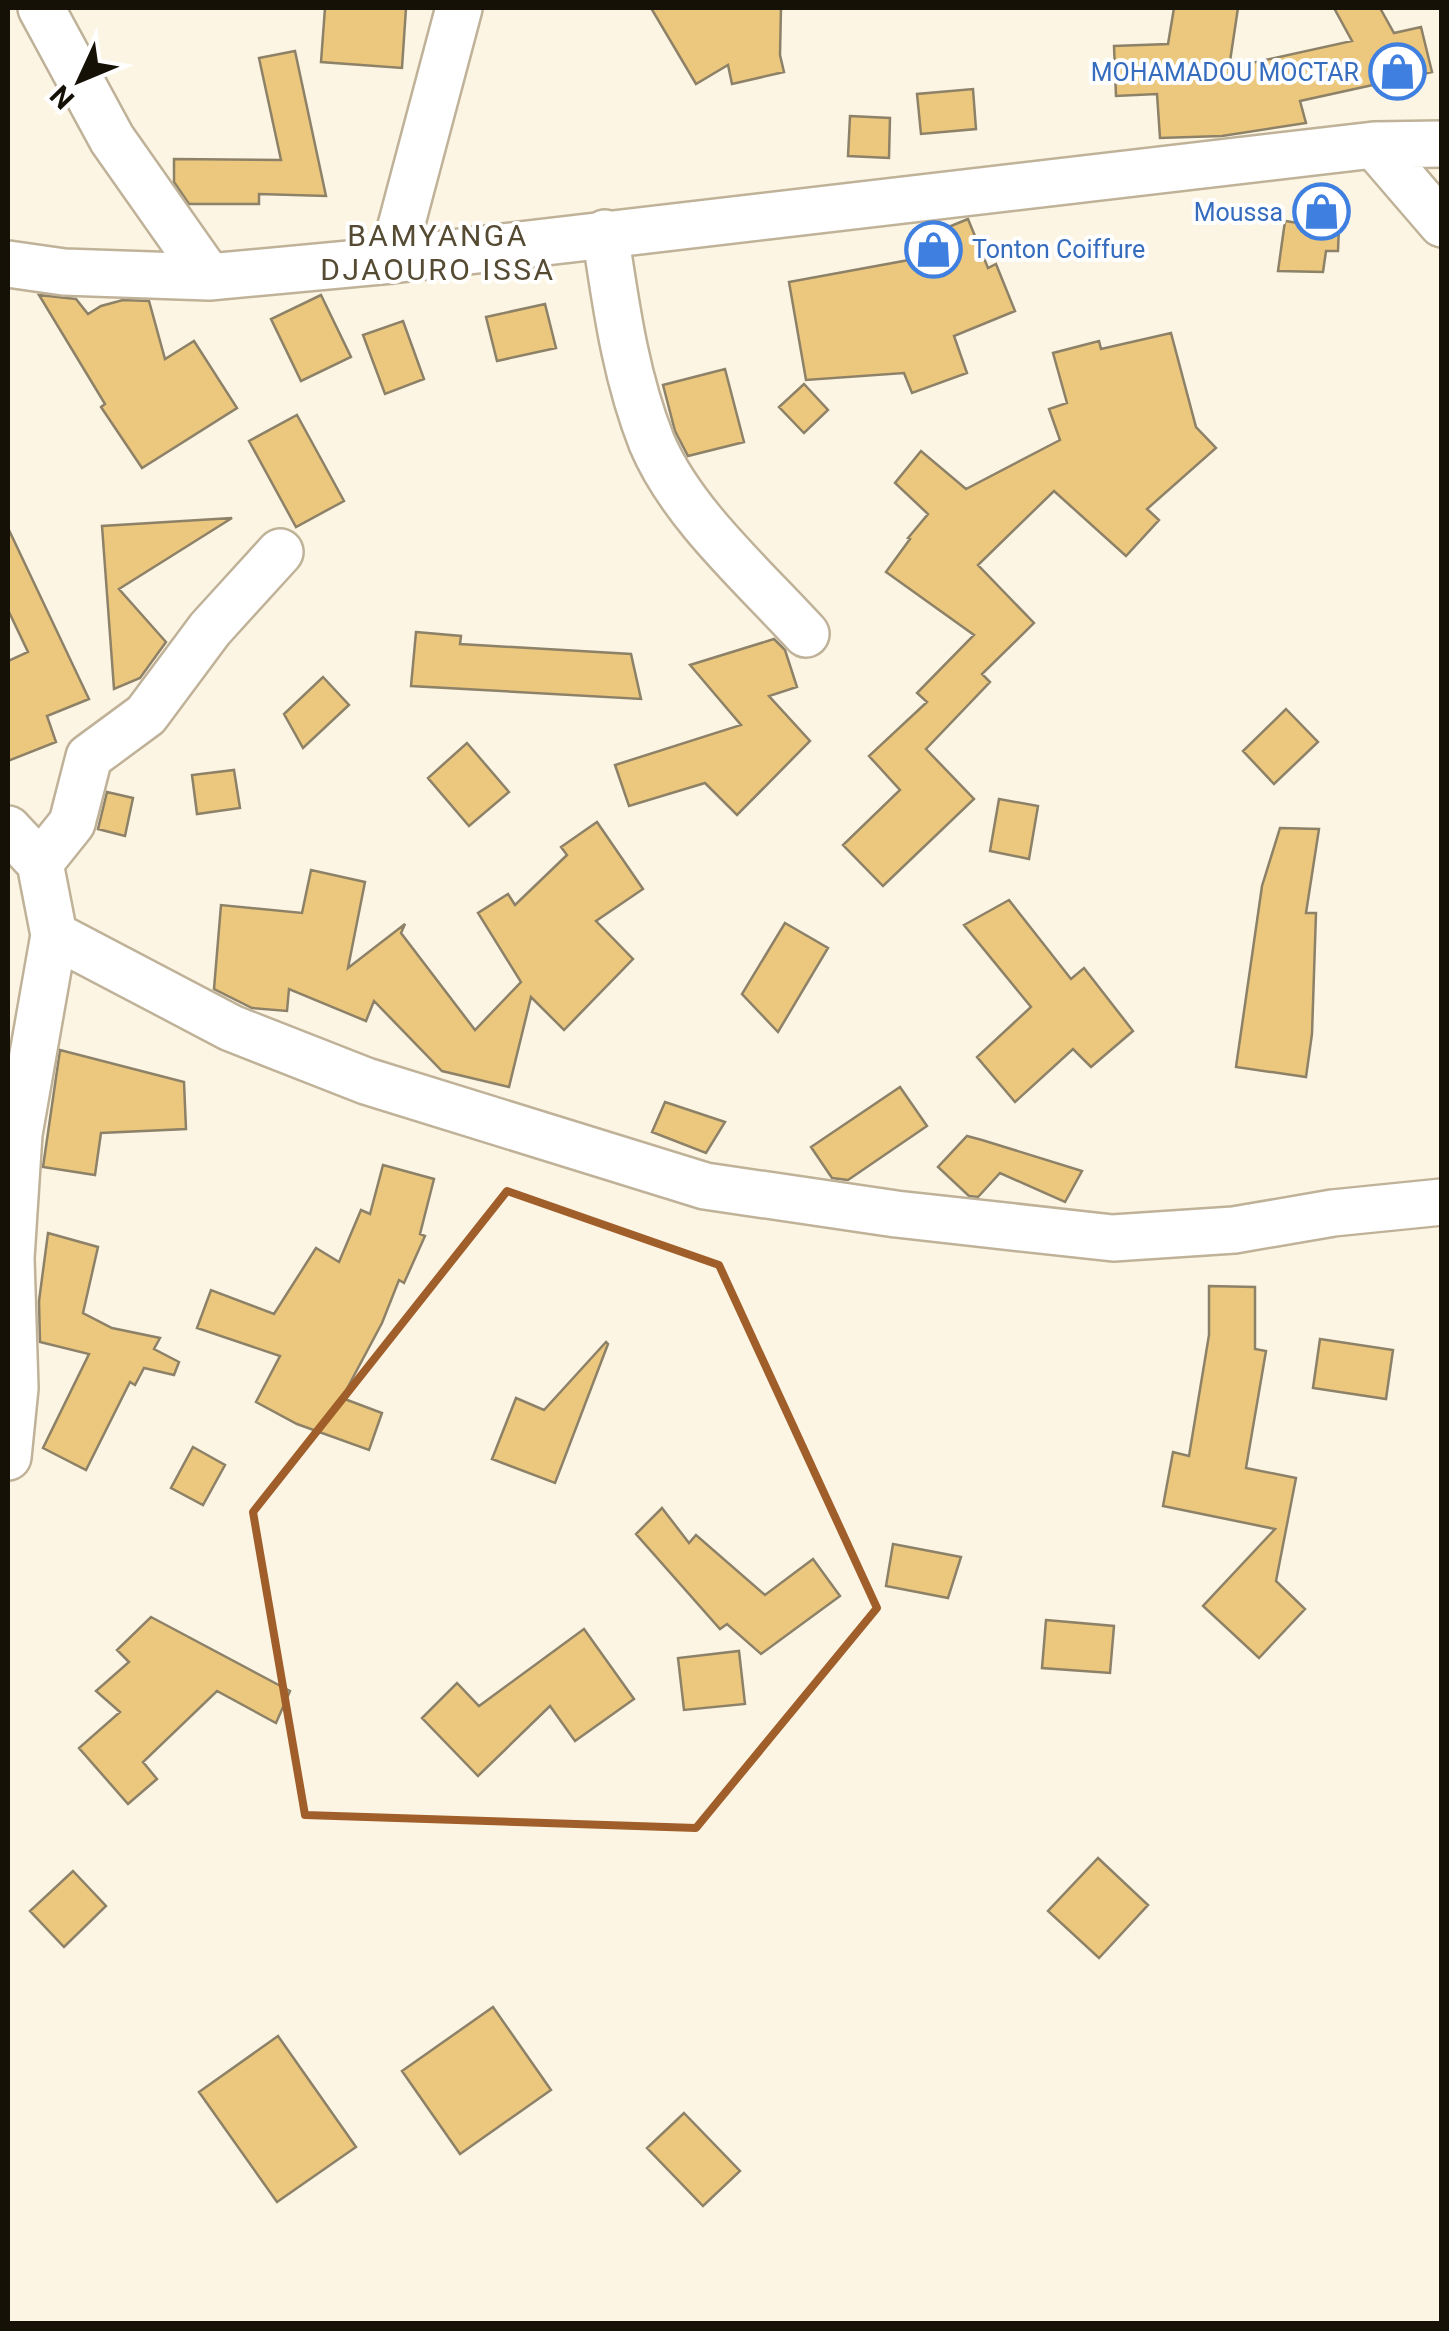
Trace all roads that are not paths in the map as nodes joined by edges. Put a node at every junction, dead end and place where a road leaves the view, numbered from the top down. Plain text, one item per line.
1 (40, 8) edge
2 (458, 8) edge
3 (1374, 144) junction
4 (1442, 144) edge
5 (1442, 224) edge
6 (605, 233) junction
7 (392, 260) junction
8 (8, 264) edge
9 (209, 277) junction
10 (280, 552) dead end
11 (806, 634) dead end
12 (8, 829) edge
13 (40, 863) junction
14 (54, 936) junction
15 (1442, 1202) edge
16 (9, 1256) edge
17 (8, 1456) edge

1 - 9 street
2 - 7 street
3 - 4 street
3 - 5 street
3 - 6 street
6 - 7 street
6 - 11 street
7 - 9 street
8 - 9 street
10 - 13 street
12 - 13 street
13 - 14 street
14 - 15 street
14 - 16 street
16 - 17 street

